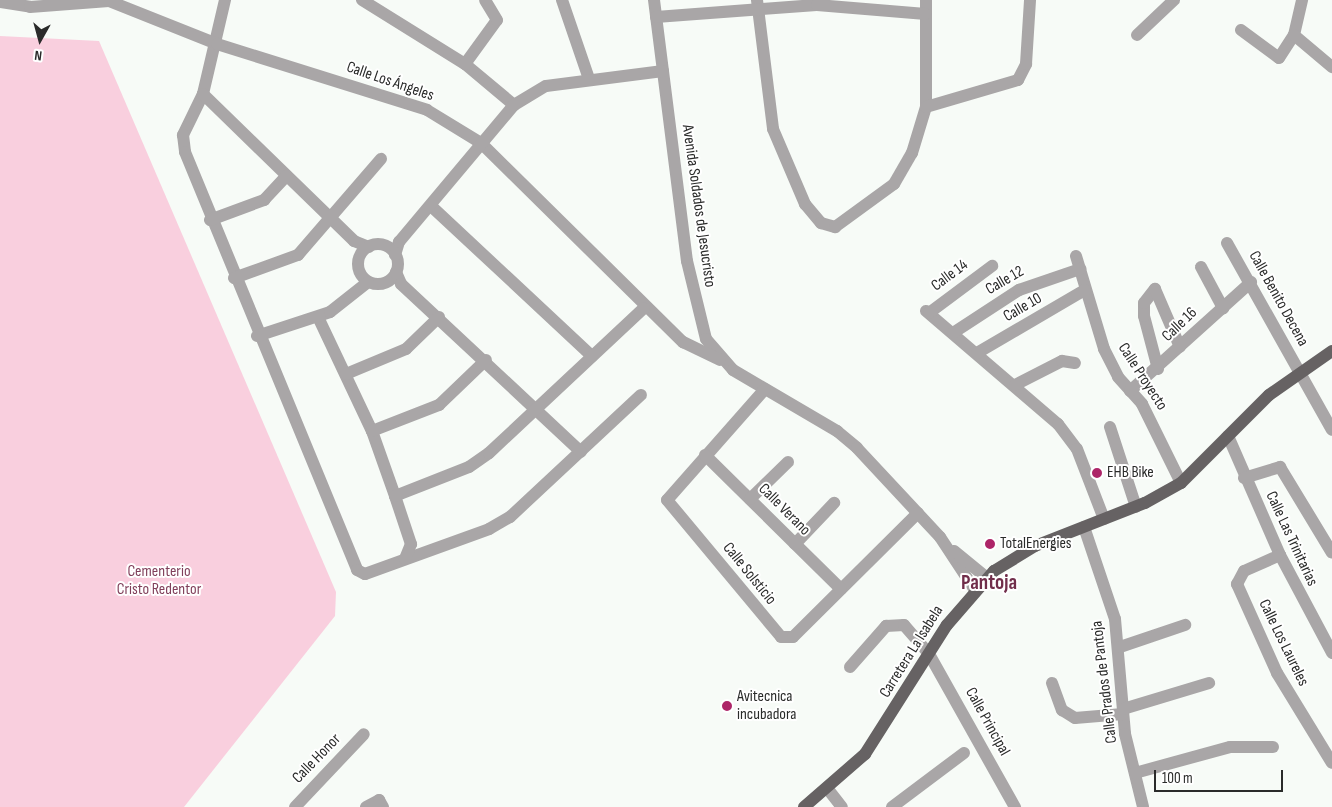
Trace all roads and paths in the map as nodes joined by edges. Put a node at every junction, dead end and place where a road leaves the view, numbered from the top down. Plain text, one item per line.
1 (225, 0) edge
2 (362, 0) edge
3 (485, 0) edge
4 (562, 0) edge
5 (654, 0) edge
6 (926, 0) edge
7 (1030, 0) edge
8 (1174, 0) edge
9 (1302, 0) edge
10 (0, 2) edge
11 (50, 4) edge
12 (757, 4) edge
13 (926, 14) junction
14 (656, 16) junction
15 (1241, 30) dead end
16 (1137, 35) dead end
17 (1294, 35) junction
18 (217, 44) junction
19 (465, 64) junction
20 (1332, 67) edge
21 (663, 71) junction
22 (589, 79) junction
23 (202, 94) junction
24 (514, 105) junction
25 (926, 107) junction
26 (481, 143) junction
27 (381, 159) dead end
28 (286, 176) junction
29 (431, 206) junction
30 (331, 219) junction
31 (210, 220) junction
32 (1227, 243) dead end
33 (390, 250) junction
34 (364, 251) junction
35 (1078, 263) joint
36 (992, 266) dead end
37 (1201, 267) dead end
38 (359, 271) junction
39 (396, 272) junction
40 (234, 278) junction
41 (368, 282) junction
42 (386, 282) junction
43 (1251, 282) junction
44 (401, 284) junction
45 (355, 288) junction
46 (1085, 290) junction
47 (644, 308) junction
48 (1223, 308) junction
49 (318, 317) junction
50 (439, 317) junction
51 (953, 333) junction
52 (257, 336) junction
53 (1180, 347) junction
54 (1332, 351) edge
55 (977, 353) junction
56 (592, 356) junction
57 (486, 360) junction
58 (720, 360) junction
59 (1075, 363) dead end
60 (1158, 369) junction
61 (1299, 372) junction
62 (346, 374) junction
63 (1015, 385) junction
64 (765, 390) junction
65 (1130, 391) junction
66 (641, 394) dead end
67 (537, 408) junction
68 (1110, 427) dead end
69 (1332, 430) edge
70 (372, 431) junction
71 (1228, 436) junction
72 (581, 452) junction
73 (705, 455) junction
74 (788, 462) dead end
75 (1244, 478) junction
76 (1181, 484) junction
77 (395, 496) junction
78 (750, 499) junction
79 (834, 503) dead end
80 (1136, 507) junction
81 (918, 514) junction
82 (1104, 519) junction
83 (1084, 527) junction
84 (944, 543) junction
85 (795, 544) junction
86 (1332, 553) edge
87 (1280, 555) junction
88 (405, 559) junction
89 (987, 578) junction
90 (841, 589) junction
91 (975, 590) junction
92 (1185, 625) dead end
93 (1120, 647) junction
94 (929, 654) junction
95 (1332, 654) edge
96 (850, 667) dead end
97 (1052, 683) dead end
98 (1209, 683) dead end
99 (1123, 712) junction
100 (364, 734) dead end
101 (1273, 747) dead end
102 (964, 753) dead end
103 (1332, 763) edge
104 (1135, 773) junction
105 (827, 788) junction
106 (299, 806) edge
107 (366, 807) edge
108 (383, 807) edge
109 (804, 807) edge
110 (842, 807) edge
111 (892, 807) edge
112 (1016, 807) edge
113 (1143, 807) edge

1 - 18 street
2 - 19 street
3 - 19 street
4 - 22 street
5 - 14 street, Avenida Soldados de Jesucristo
6 - 13 street
7 - 25 street
8 - 16 street
9 - 17 street
10 - 11 street, Calle Los Ángeles
11 - 18 street, Calle Los Ángeles
12 - 13 street
12 - 14 street
12 - 25 street
13 - 25 street
14 - 21 street, Avenida Soldados de Jesucristo
15 - 17 street
17 - 20 street
18 - 23 street
18 - 26 street, Calle Los Ángeles
19 - 24 street
21 - 22 street
21 - 58 street, Avenida Soldados de Jesucristo
22 - 24 street
23 - 28 street
23 - 31 street
24 - 26 street
26 - 29 street
26 - 47 street, Calle Los Ángeles
27 - 30 street
28 - 30 street
28 - 31 street
29 - 33 street
29 - 56 street
30 - 34 street
30 - 40 street
31 - 40 street
32 - 43 street, Calle Benito Decena
33 - 34 street
33 - 39 street
34 - 38 street
35 - 46 street, Calle Proyecto
35 - 51 street, Calle 12
36 - 51 street, Calle 14
37 - 48 street
38 - 41 street
38 - 45 street
39 - 42 street
39 - 44 street
40 - 52 street
41 - 42 street
41 - 45 street
42 - 44 street
43 - 48 street, Calle 16
43 - 61 street, Calle Benito Decena
44 - 50 street
45 - 49 street
46 - 55 street, Calle 10
46 - 65 street, Calle Proyecto
47 - 56 street
47 - 58 street, Calle Los Ángeles
48 - 53 street, Calle 16
49 - 52 street
49 - 62 street
50 - 57 street
50 - 62 street
51 - 55 street
52 - 88 street
53 - 60 street, Calle 16
53 - 60 street
54 - 61 main road, Carretera La Isabela
55 - 63 street
56 - 67 street
57 - 67 street
57 - 70 street
58 - 64 street, Avenida Soldados de Jesucristo
59 - 63 street
60 - 65 street, Calle 16
61 - 69 street, Calle Benito Decena
61 - 71 main road, Carretera La Isabela
62 - 70 street
63 - 82 street
64 - 73 street, Calle Solsticio
64 - 81 street, Avenida Soldados de Jesucristo
65 - 76 street, Calle Proyecto
66 - 72 street
67 - 72 street
67 - 77 street
68 - 80 street
70 - 77 street
71 - 75 street, Calle Las Trinitarias
71 - 76 main road, Carretera La Isabela
72 - 88 street
73 - 78 street, Calle Verano
73 - 90 street, Calle Solsticio
74 - 78 street
75 - 86 street
75 - 87 street, Calle Las Trinitarias
76 - 80 main road, Carretera La Isabela
77 - 88 street
78 - 85 street, Calle Verano
79 - 85 street
80 - 82 main road, Carretera La Isabela
81 - 84 street, Avenida Soldados de Jesucristo
81 - 90 street, Calle Solsticio
82 - 83 main road, Carretera La Isabela
83 - 89 main road, Carretera La Isabela
83 - 93 street, Calle Prados de Pantoja
84 - 89 street, Avenida Soldados de Jesucristo
84 - 91 street, Avenida Soldados de Jesucristo
85 - 90 street, Calle Verano
87 - 95 street, Calle Las Trinitarias
87 - 103 street, Calle Los Laureles
89 - 91 main road, Carretera La Isabela
91 - 94 main road, Carretera La Isabela
92 - 93 street
93 - 99 street, Calle Prados de Pantoja
94 - 96 street, Calle Principal
94 - 105 main road, Carretera La Isabela
94 - 112 street, Calle Principal
97 - 99 street
98 - 99 street
99 - 104 street, Calle Prados de Pantoja
100 - 106 street, Calle Honor
101 - 104 street
102 - 111 street
104 - 113 street, Calle Prados de Pantoja
105 - 109 main road, Carretera La Isabela
105 - 110 street
107 - 108 street

